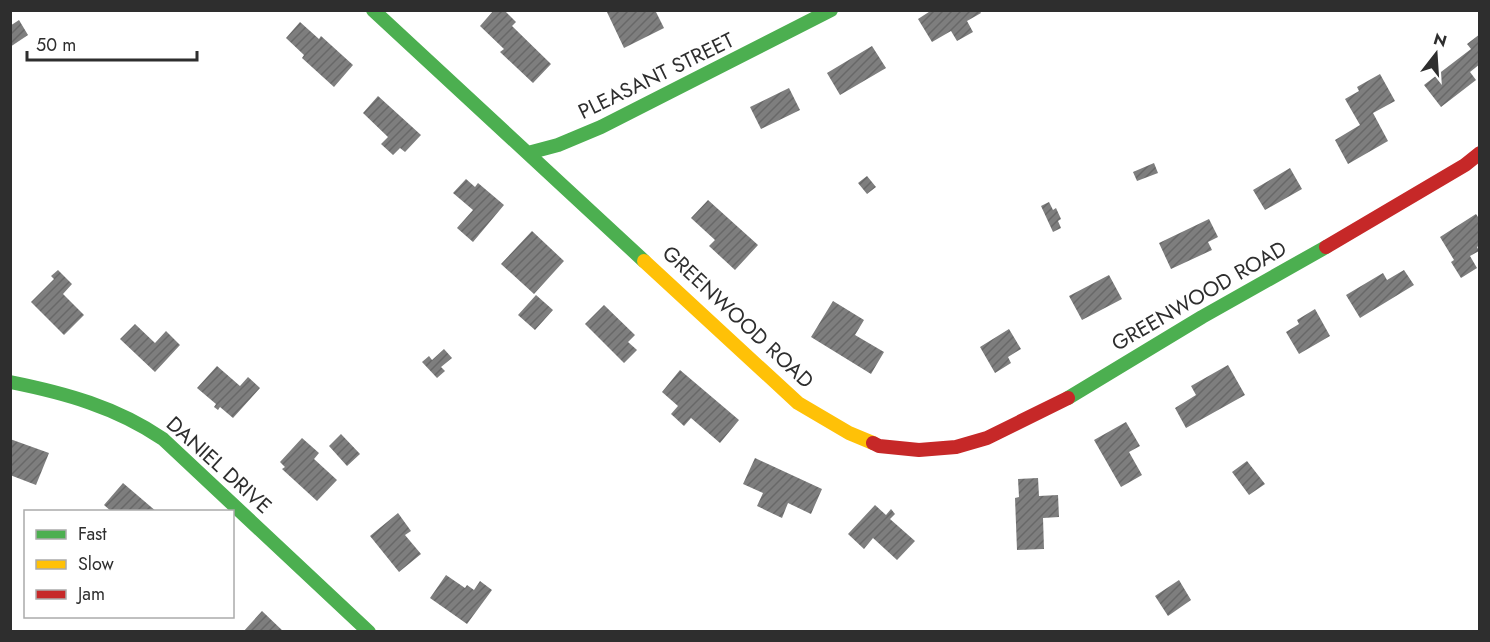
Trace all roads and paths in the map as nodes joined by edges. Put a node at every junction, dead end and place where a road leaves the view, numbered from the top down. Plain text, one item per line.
1 (374, 10) edge
2 (831, 10) edge
3 (528, 153) junction
4 (1479, 153) edge
5 (10, 382) edge
6 (369, 632) edge

1 - 3 street, GREENWOOD ROAD
2 - 3 street, PLEASANT STREET
3 - 4 street, GREENWOOD ROAD
5 - 6 street, DANIEL DRIVE

